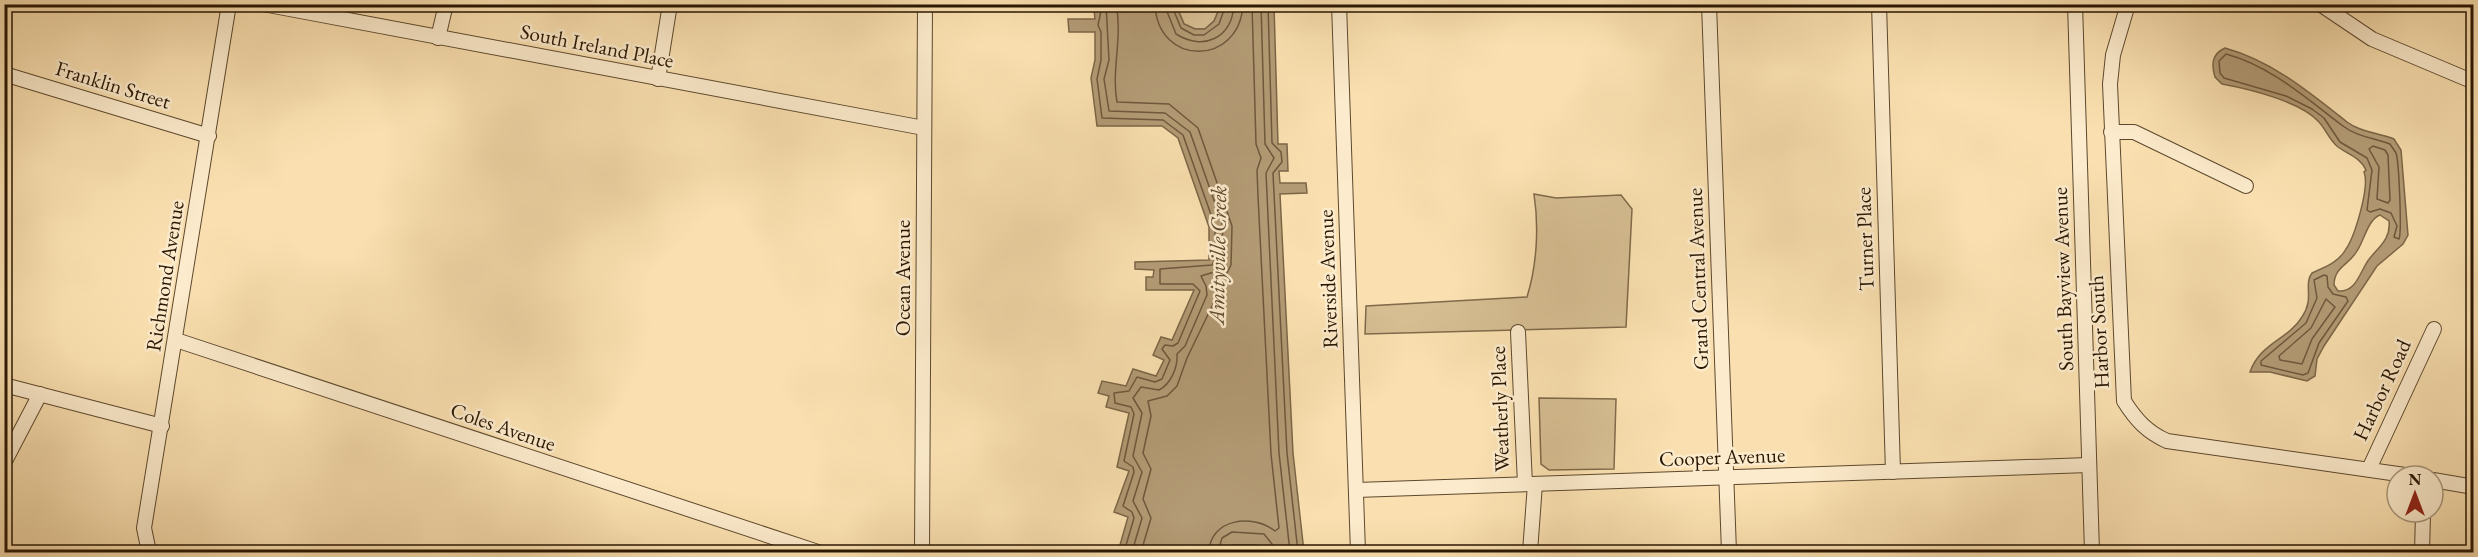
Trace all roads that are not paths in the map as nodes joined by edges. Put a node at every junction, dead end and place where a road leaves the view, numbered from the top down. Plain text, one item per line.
1 (229, 4) edge
2 (263, 4) edge
3 (446, 4) edge
4 (670, 4) edge
5 (925, 4) edge
6 (1339, 4) edge
7 (1708, 4) edge
8 (1879, 4) edge
9 (2075, 4) edge
10 (2128, 4) edge
11 (2320, 4) edge
12 (438, 38) junction
13 (4, 74) edge
14 (658, 79) junction
15 (2474, 82) edge
16 (924, 128) junction
17 (2111, 132) junction
18 (209, 136) junction
19 (2246, 186) dead end
20 (2434, 329) dead end
21 (1518, 332) dead end
22 (176, 340) junction
23 (4, 385) edge
24 (40, 394) junction
25 (162, 426) junction
26 (4, 463) edge
27 (2089, 465) junction
28 (2369, 469) junction
29 (1893, 472) junction
30 (2385, 472) edge
31 (1727, 477) junction
32 (2445, 482) edge
33 (1530, 484) junction
34 (2474, 487) edge
35 (1356, 490) junction
36 (2423, 524) edge
37 (149, 552) edge
38 (818, 552) edge
39 (922, 552) edge
40 (1358, 552) edge
41 (1530, 552) edge
42 (1729, 552) edge
43 (2092, 552) edge
44 (2422, 552) edge

1 - 18 street, Richmond Avenue
2 - 12 street, South Ireland Place
3 - 12 street
4 - 14 street
5 - 16 street, Ocean Avenue
6 - 35 street, Riverside Avenue
7 - 31 street, Grand Central Avenue
8 - 29 street, Turner Place
9 - 27 street, South Bayview Avenue
10 - 17 street, Harbor South
11 - 15 street
12 - 14 street, South Ireland Place
13 - 18 street, Franklin Street
14 - 16 street, South Ireland Place
16 - 39 street, Ocean Avenue
17 - 19 street
17 - 28 street, Harbor South
18 - 22 street, Richmond Avenue
20 - 28 street, Harbor Road
21 - 33 street, Weatherly Place
22 - 25 street, Richmond Avenue
22 - 38 street, Coles Avenue
23 - 24 street
24 - 25 street
24 - 26 street
25 - 37 street, Richmond Avenue
27 - 29 street, Cooper Avenue
27 - 43 street, South Bayview Avenue
28 - 30 street, Harbor South
29 - 31 street, Cooper Avenue
31 - 33 street, Cooper Avenue
31 - 42 street, Grand Central Avenue
32 - 34 street
33 - 35 street, Cooper Avenue
33 - 41 street, Weatherly Place
35 - 40 street, Riverside Avenue
36 - 44 street

